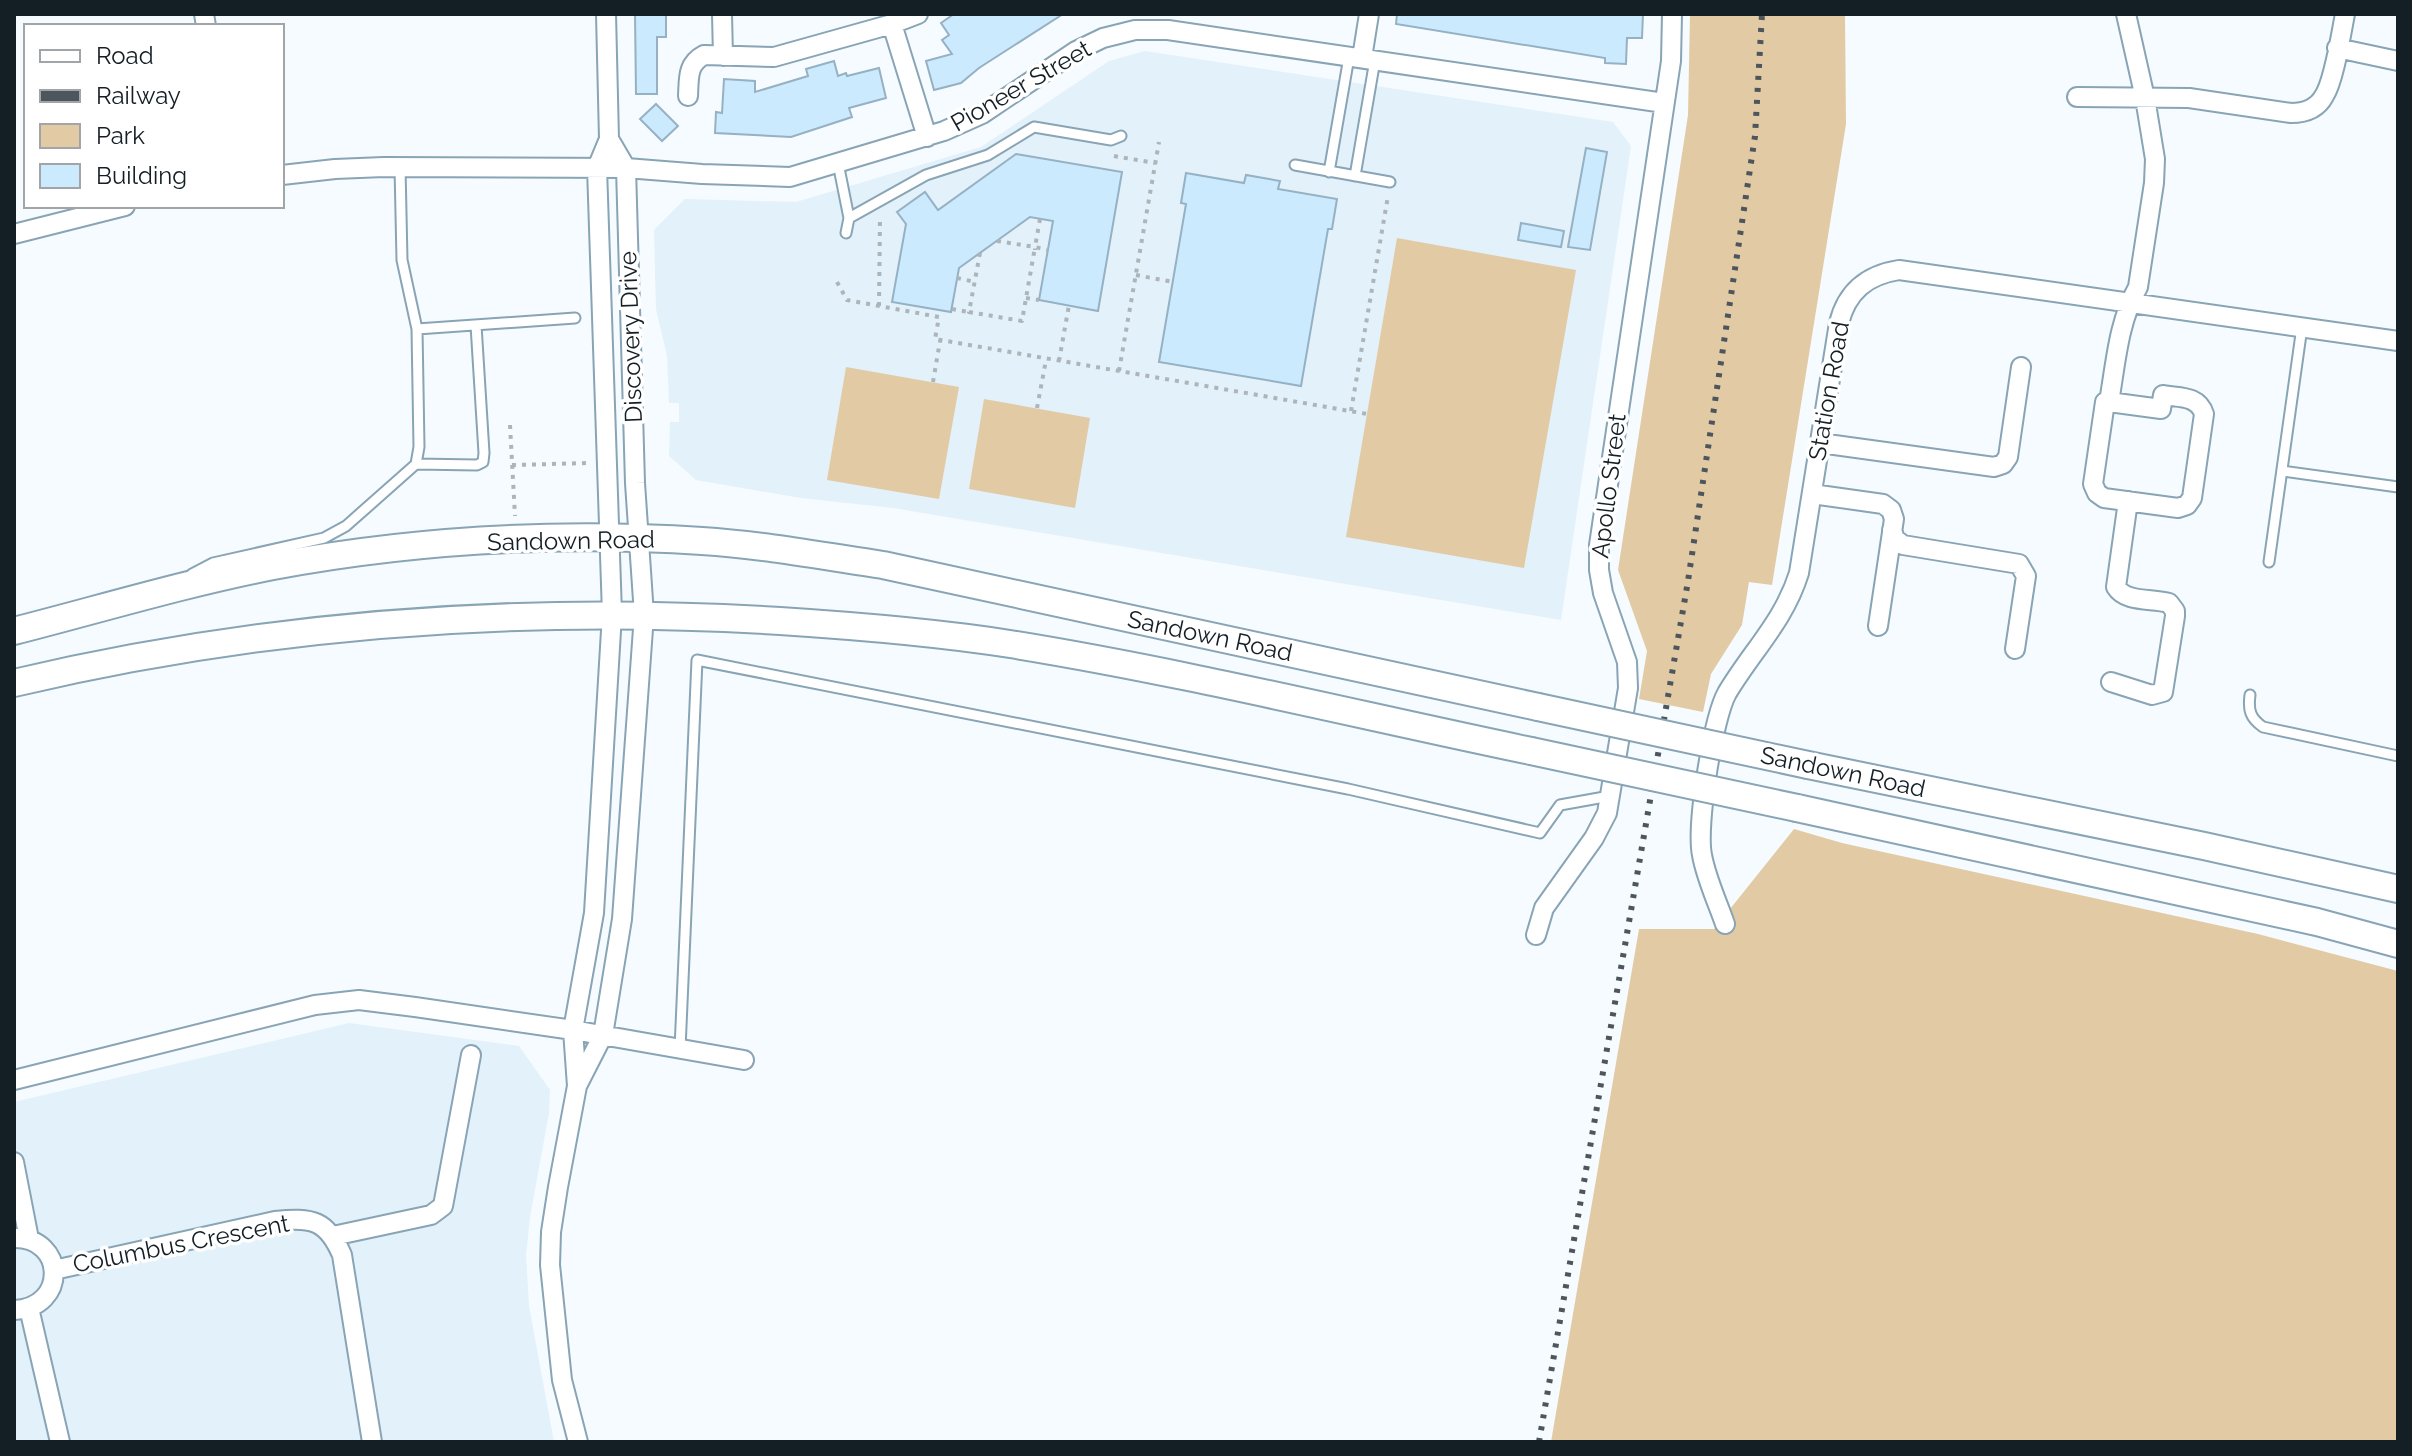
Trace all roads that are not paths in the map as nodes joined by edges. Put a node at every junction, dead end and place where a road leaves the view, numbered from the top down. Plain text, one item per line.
1 (606, 14) edge
2 (722, 14) edge
3 (918, 14) edge
4 (1369, 14) edge
5 (1672, 14) edge
6 (2126, 14) edge
7 (2345, 14) edge
8 (892, 24) junction
9 (2337, 48) junction
10 (723, 56) junction
11 (1362, 58) junction
12 (2398, 61) edge
13 (688, 96) dead end
14 (2077, 97) dead end
15 (2145, 98) junction
16 (1664, 103) junction
17 (1121, 136) dead end
18 (927, 137) junction
19 (609, 139) junction
20 (838, 163) junction
21 (1295, 165) dead end
22 (400, 167) junction
23 (597, 168) junction
24 (626, 168) junction
25 (1329, 172) junction
26 (284, 175) edge
27 (1355, 176) junction
28 (1390, 182) road end
29 (117, 208) edge
30 (849, 218) junction
31 (846, 233) dead end
32 (14, 234) edge
33 (2130, 302) junction
34 (575, 318) dead end
35 (476, 325) junction
36 (2302, 327) junction
37 (417, 329) junction
38 (2398, 341) edge
39 (2021, 367) dead end
40 (2109, 402) junction
41 (1820, 443) junction
42 (416, 464) junction
43 (2282, 471) junction
44 (2398, 487) edge
45 (1812, 494) junction
46 (2128, 501) junction
47 (1892, 530) junction
48 (609, 539) junction
49 (641, 540) junction
50 (2269, 562) dead end
51 (159, 594) junction
52 (612, 614) junction
53 (644, 615) junction
54 (1878, 626) dead end
55 (14, 631) edge
56 (2015, 649) dead end
57 (2111, 682) dead end
58 (14, 683) edge
59 (2250, 695) dead end
60 (2398, 756) edge
61 (1610, 796) junction
62 (2398, 889) edge
63 (1725, 924) dead end
64 (1536, 935) dead end
65 (2398, 944) edge
66 (573, 1030) junction
67 (603, 1035) junction
68 (680, 1049) junction
69 (471, 1055) dead end
70 (744, 1060) dead end
71 (14, 1080) edge
72 (577, 1086) junction
73 (14, 1162) edge
74 (333, 1236) junction
75 (22, 1238) edge
76 (54, 1270) junction
77 (22, 1309) edge
78 (60, 1442) edge
79 (372, 1442) edge
80 (578, 1442) edge

1 - 19 street, Discovery Drive
2 - 10 street
3 - 8 street
4 - 11 street
5 - 16 street, Apollo Street
6 - 15 street
7 - 9 street
8 - 10 street
8 - 18 street
9 - 12 street
9 - 15 street
10 - 13 street
11 - 16 street, Pioneer Street
11 - 18 street, Pioneer Street
11 - 25 lane
11 - 27 lane
14 - 15 street
15 - 33 street
16 - 61 street, Apollo Street
17 - 30 lane
18 - 20 street, Pioneer Street
19 - 23 street, Discovery Drive
19 - 24 street, Discovery Drive
20 - 24 street, Pioneer Street
20 - 30 lane
21 - 25 lane
22 - 23 street, Pioneer Street
22 - 26 street, Pioneer Street
22 - 37 lane
23 - 24 street, Pioneer Street
23 - 48 street, Discovery Drive
24 - 49 street, Discovery Drive
25 - 27 lane
27 - 28 lane
29 - 32 street
30 - 31 lane
33 - 36 street, Station Road
33 - 40 street
33 - 41 street, Station Road
34 - 35 lane
35 - 37 lane
35 - 42 lane
36 - 38 street, Station Road
36 - 43 lane
37 - 42 lane
39 - 41 street
40 - 46 street
40 - 46 street
41 - 45 street, Station Road
42 - 51 lane
43 - 44 lane
43 - 50 lane
45 - 47 street
45 - 63 street, Station Road
46 - 57 street
47 - 54 street
47 - 56 street
48 - 49 main road, Sandown Road
48 - 51 main road, Sandown Road
48 - 52 street, Discovery Drive
49 - 53 street, Discovery Drive
49 - 62 main road, Sandown Road, bridge
51 - 55 main road, Sandown Road
52 - 53 main road, Sandown Road
52 - 58 main road, Sandown Road
52 - 66 street, Discovery Drive
53 - 65 main road, Sandown Road, bridge
53 - 67 street, Discovery Drive
59 - 60 lane
61 - 64 street, Apollo Street
61 - 68 lane
66 - 67 street
66 - 71 street
66 - 72 street, Discovery Drive
67 - 68 street
67 - 72 street, Discovery Drive
68 - 70 street
69 - 74 street
72 - 80 street
73 - 75 street
74 - 76 street, Columbus Crescent
74 - 79 street
75 - 76 street
76 - 77 street
77 - 78 street

